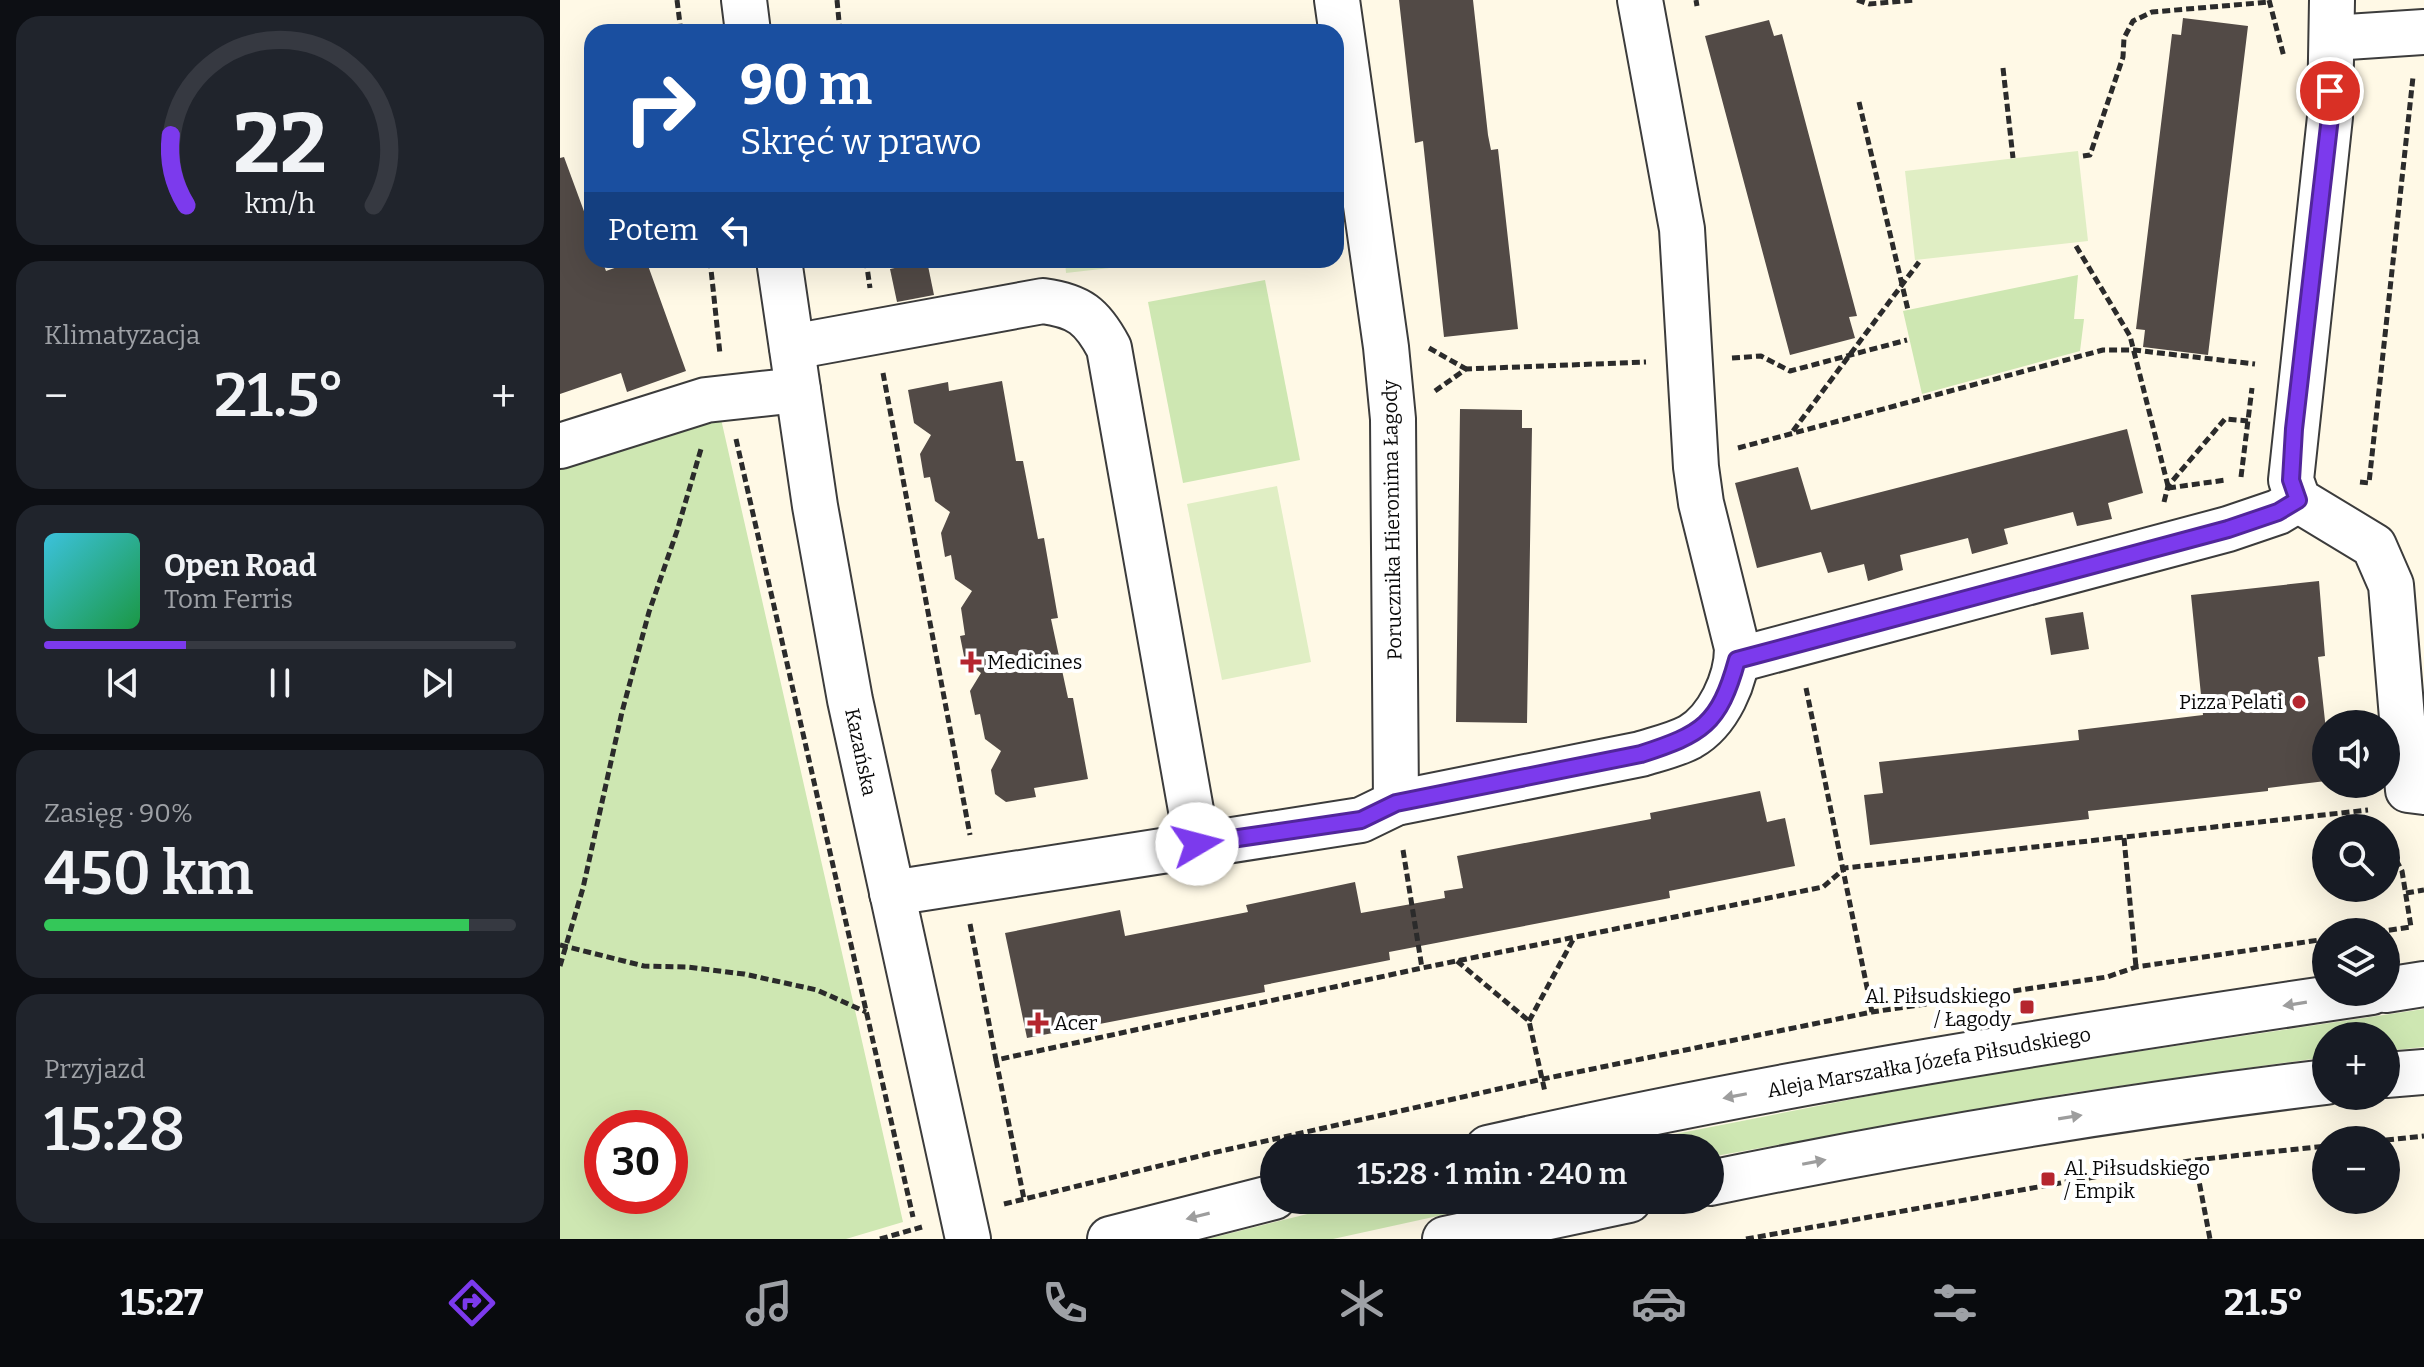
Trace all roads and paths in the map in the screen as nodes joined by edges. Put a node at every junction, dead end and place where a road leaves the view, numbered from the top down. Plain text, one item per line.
1 (677, 0) edge
2 (744, 0) edge
3 (837, 0) edge
4 (1337, 0) edge
5 (1640, 0) edge
6 (1857, 0) edge
7 (1916, 0) edge
8 (2269, 1) edge
9 (2332, 19) edge
10 (680, 24) edge
11 (747, 24) edge
12 (839, 24) edge
13 (1339, 24) edge
14 (2424, 32) edge
15 (2285, 61) dead end
16 (2003, 68) dead end
17 (1344, 89) edge
18 (1859, 102) dead end
19 (2083, 156) dead end
20 (2013, 158) dead end
21 (2076, 246) dead end
22 (1919, 262) dead end
23 (711, 268) edge
24 (780, 268) edge
25 (1902, 285) junction
26 (1908, 310) dead end
27 (792, 347) junction
28 (2257, 349) dead end
29 (2134, 350) junction
30 (2255, 364) junction
31 (798, 390) junction
32 (726, 398) junction
33 (2248, 421) junction
34 (1792, 432) junction
35 (560, 446) edge
36 (1733, 449) dead end
37 (2241, 477) dead end
38 (2168, 486) junction
39 (2298, 500) junction
40 (2160, 516) dead end
41 (1797, 644) junction
42 (1737, 660) junction
43 (2424, 792) edge
44 (1396, 803) junction
45 (2124, 838) dead end
46 (1197, 844) junction
47 (2400, 867) edge
48 (2424, 890) edge
49 (892, 893) junction
50 (2406, 893) junction
51 (2400, 929) edge
52 (1574, 938) dead end
53 (563, 945) edge
54 (1456, 961) dead end
55 (560, 966) edge
56 (2136, 967) dead end
57 (1422, 968) dead end
58 (2424, 984) edge
59 (2400, 988) edge
60 (2312, 1001) edge
61 (867, 1012) junction
62 (1872, 1012) dead end
63 (1529, 1021) junction
64 (996, 1060) dead end
65 (2424, 1072) edge
66 (2400, 1074) edge
67 (2312, 1084) edge
68 (1546, 1101) dead end
69 (1555, 1134) edge
70 (2424, 1136) edge
71 (2400, 1139) edge
72 (2312, 1147) edge
73 (2195, 1160) junction
74 (1724, 1180) edge
75 (1024, 1199) dead end
76 (1260, 1201) edge
77 (1563, 1214) edge
78 (916, 1228) dead end
79 (968, 1239) edge
80 (1110, 1239) edge
81 (1445, 1239) edge
82 (1746, 1239) edge
83 (2210, 1239) edge

1 - 10 path
2 - 11 street
3 - 12 path
4 - 13 street, Porucznika Hieronima Łagody
5 - 42 street
6 - 7 path
8 - 15 path
8 - 19 path
9 - 14 street
9 - 39 street
16 - 20 path
17 - 44 street, Porucznika Hieronima Łagody
18 - 25 path
21 - 29 path
22 - 25 path
23 - 32 path
24 - 27 street, Kazańska
25 - 26 path
25 - 34 path
27 - 31 street, Kazańska
27 - 46 street
28 - 30 path
29 - 30 path
29 - 34 path
29 - 38 path
30 - 33 path
31 - 32 street
31 - 49 street, Kazańska
32 - 35 street
32 - 53 path
32 - 61 path
33 - 37 path
33 - 38 path
34 - 36 path
38 - 40 path
39 - 41 street
39 - 43 street
41 - 42 street
41 - 62 path
42 - 44 street
44 - 46 street
44 - 57 path
45 - 56 path
46 - 49 street
47 - 50 path
48 - 50 path
49 - 79 street, Kazańska
50 - 51 path
52 - 63 path
53 - 55 path
53 - 61 path
54 - 63 path
58 - 59 street
60 -> 69 street, Aleja Marszałka Józefa Piłsudskiego
61 - 78 path
63 - 68 path
64 - 75 path
65 - 66 street
74 -> 67 street
70 - 71 path
72 - 73 path
73 - 82 path
73 - 83 path
76 -> 80 street
77 - 81 street

